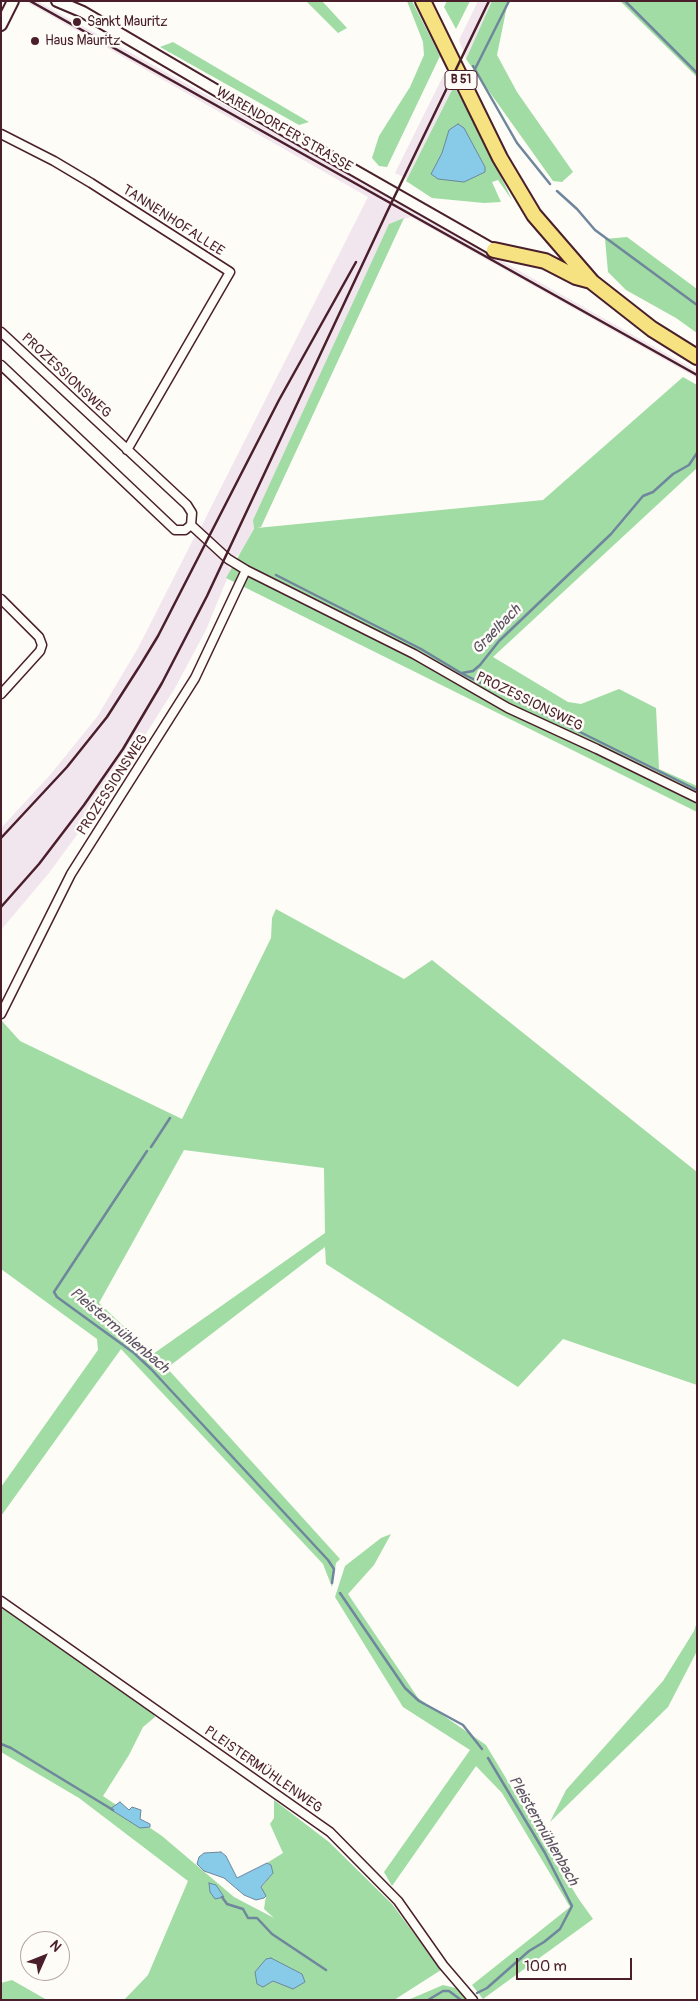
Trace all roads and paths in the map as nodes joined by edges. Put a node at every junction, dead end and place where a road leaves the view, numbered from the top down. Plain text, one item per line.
1 (13, 1) edge
2 (58, 1) edge
3 (423, 1) edge
4 (73, 5) edge
5 (1, 25) edge
6 (1, 134) edge
7 (494, 250) joint
8 (592, 282) junction
9 (1, 332) edge
10 (697, 357) edge
11 (1, 365) edge
12 (127, 450) junction
13 (191, 525) junction
14 (246, 570) junction
15 (1, 599) edge
16 (1, 694) edge
17 (697, 798) edge
18 (1, 1014) edge
19 (1, 1601) edge
20 (473, 2000) edge

1 - 5 main road
2 - 4 main road, WARENDORFER STRASSE
3 - 8 highway, B 51
4 - 7 main road, WARENDORFER STRASSE
6 - 12 street, TANNENHOFALLEE
7 - 8 highway
8 - 10 highway, B 51
9 - 12 street, PROZESSIONSWEG
11 - 13 street
12 - 13 street, PROZESSIONSWEG
13 - 14 street, PROZESSIONSWEG
14 - 17 street, PROZESSIONSWEG
14 - 18 street, PROZESSIONSWEG
15 - 16 street
19 - 20 street, PLEISTERMÜHLENWEG

